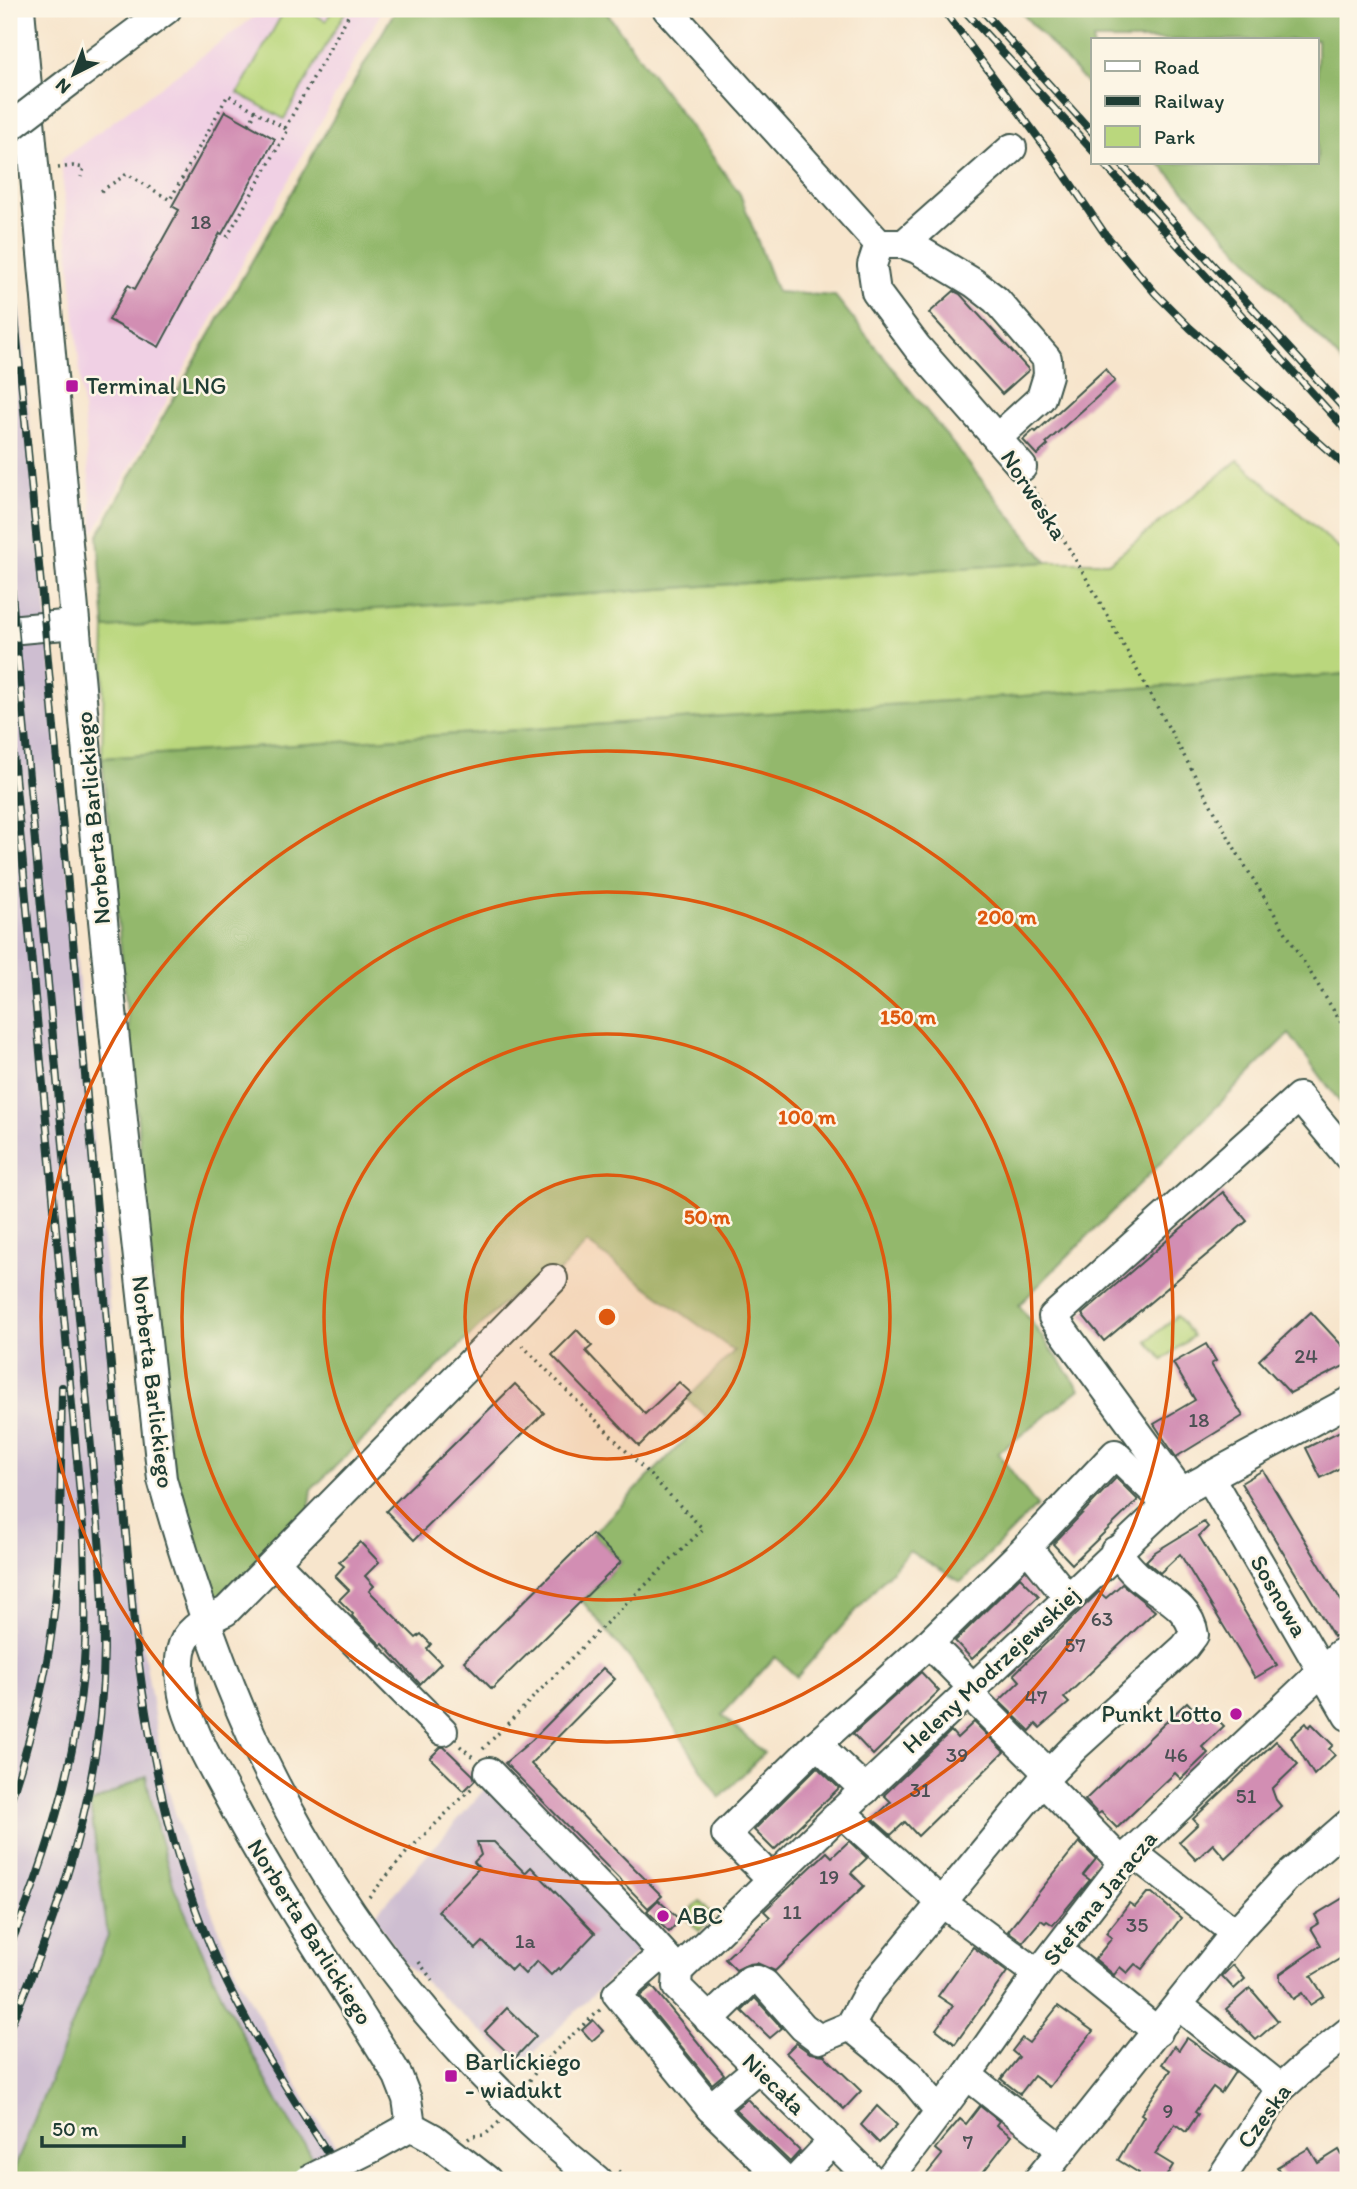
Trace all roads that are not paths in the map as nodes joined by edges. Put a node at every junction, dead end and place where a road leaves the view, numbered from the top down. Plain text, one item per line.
1 (20, 9) edge
2 (167, 9) edge
3 (667, 9) edge
4 (9, 128) edge
5 (1012, 148) dead end
6 (891, 244) junction
7 (997, 438) junction
8 (1022, 467) road end
9 (75, 624) junction
10 (9, 630) edge
11 (1348, 1156) edge
12 (553, 1279) dead end
13 (1348, 1402) edge
14 (1209, 1476) junction
15 (1174, 1498) junction
16 (1027, 1547) junction
17 (1115, 1551) junction
18 (275, 1562) junction
19 (1068, 1598) junction
20 (207, 1621) junction
21 (929, 1643) junction
22 (1348, 1650) edge
23 (1323, 1671) junction
24 (971, 1690) junction
25 (1348, 1716) edge
26 (443, 1731) dead end
27 (817, 1744) junction
28 (489, 1772) road end
29 (1045, 1778) junction
30 (865, 1790) junction
31 (841, 1812) junction
32 (1348, 1824) edge
33 (1127, 1858) junction
34 (772, 1879) junction
35 (941, 1902) junction
36 (1235, 1933) junction
37 (1057, 1950) junction
38 (673, 1971) junction
39 (1038, 1974) junction
40 (1178, 2005) junction
41 (709, 2020) junction
42 (850, 2026) junction
43 (1158, 2032) junction
44 (1348, 2032) edge
45 (758, 2068) junction
46 (967, 2075) junction
47 (1281, 2088) junction
48 (710, 2108) junction
49 (940, 2112) junction
50 (411, 2126) junction
51 (833, 2141) junction
52 (1062, 2150) junction
53 (604, 2172) edge
54 (308, 2180) edge
55 (487, 2180) edge
56 (784, 2180) edge
57 (796, 2180) edge
58 (872, 2180) edge
59 (888, 2180) edge
60 (1038, 2180) edge
61 (1220, 2180) edge

1 - 9 street, Norberta Barlickiego
2 - 4 street, bridge
3 - 6 street
5 - 6 street
6 - 7 street, Norweska
6 - 7 street
7 - 8 street, Norweska
9 - 10 street
9 - 20 street, Norberta Barlickiego
11 - 15 street
12 - 18 street
13 - 14 street, Heleny Modrzejewskiej
14 - 15 street, Heleny Modrzejewskiej
14 - 23 street, Sosnowa
15 - 16 street
15 - 17 street, Heleny Modrzejewskiej
16 - 19 street
16 - 21 street
17 - 19 street, Heleny Modrzejewskiej
17 - 29 street
18 - 20 street
18 - 26 street
19 - 24 street, Heleny Modrzejewskiej
20 - 50 street, Norberta Barlickiego
20 - 53 street, Norberta Barlickiego
21 - 24 street
21 - 27 street
22 - 23 street, Stefana Jaracza
23 - 25 street, Sosnowa
23 - 33 street, Stefana Jaracza
24 - 29 street
24 - 30 street, Heleny Modrzejewskiej
27 - 30 street
27 - 34 street
28 - 38 street, Niecała
29 - 33 street
29 - 35 street
30 - 31 street, Heleny Modrzejewskiej
31 - 34 street, Heleny Modrzejewskiej
31 - 35 street
32 - 36 street
33 - 36 street
33 - 37 street, Stefana Jaracza
34 - 38 street, Heleny Modrzejewskiej
35 - 39 street
35 - 42 street
36 - 40 street
37 - 39 street, Stefana Jaracza
37 - 43 street
38 - 41 street, Niecała
38 - 48 street, Heleny Modrzejewskiej
39 - 46 street, Stefana Jaracza
40 - 43 street
40 - 47 street
41 - 42 street
41 - 45 street, Niecała
42 - 49 street
43 - 52 street
44 - 47 street, Czeska
45 - 48 street
45 - 51 street, Niecała
46 - 49 street, Stefana Jaracza
46 - 52 street
47 - 61 street, Czeska
48 - 56 street
49 - 59 street, Stefana Jaracza
50 - 54 street, bridge
50 - 55 street
51 - 57 street
51 - 58 street, Niecała
52 - 60 street

